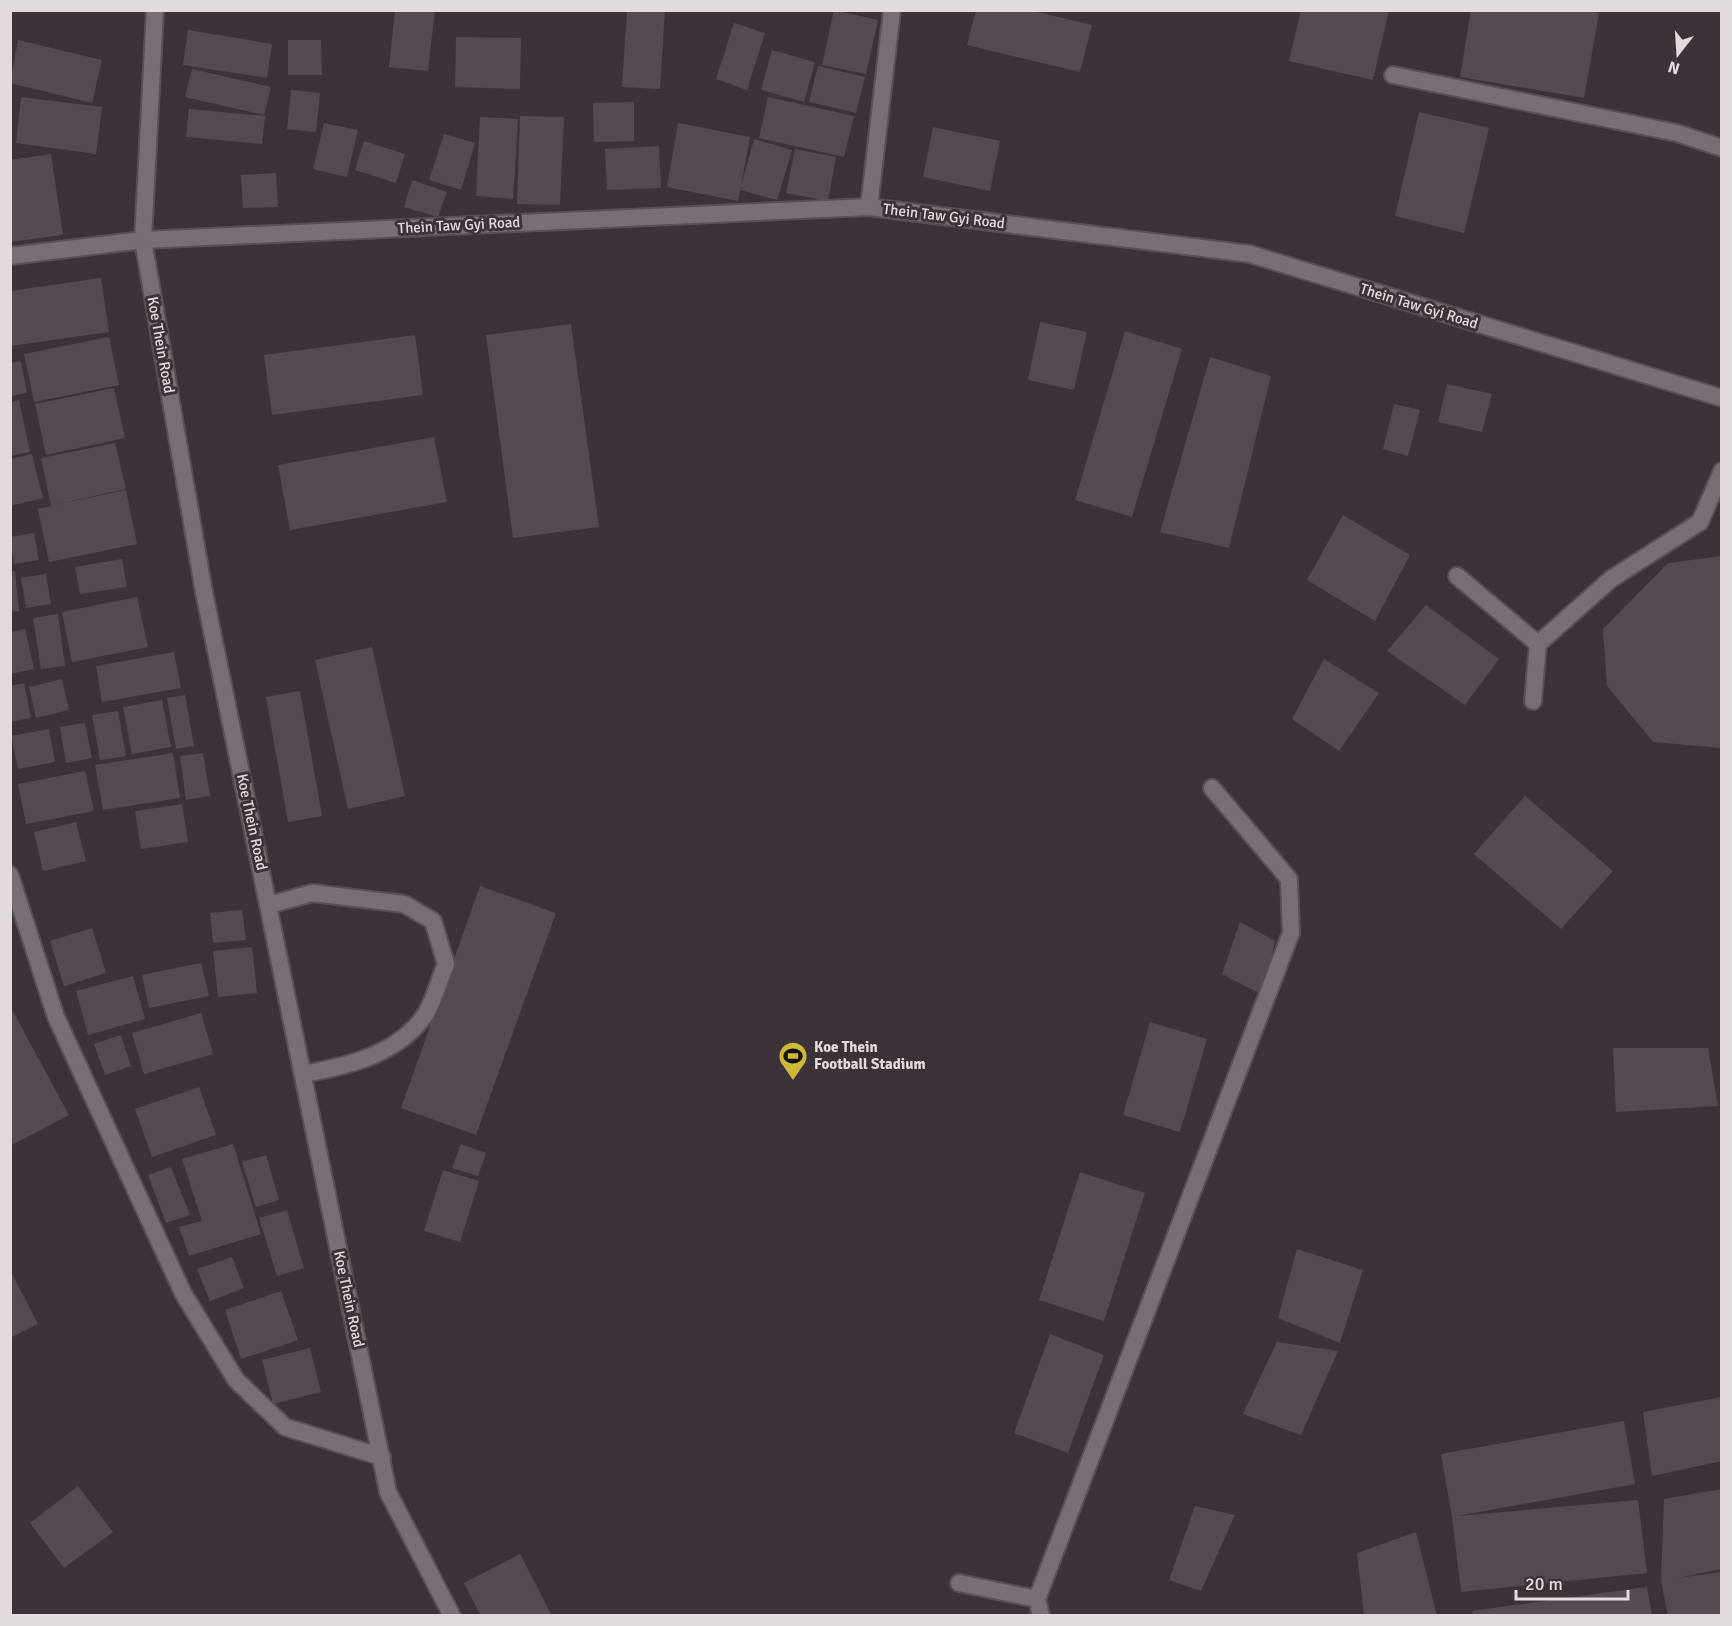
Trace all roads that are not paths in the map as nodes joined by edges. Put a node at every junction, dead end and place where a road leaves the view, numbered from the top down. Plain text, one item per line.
1 (155, 10) edge
2 (892, 10) edge
3 (1393, 75) dead end
4 (1722, 148) edge
5 (869, 207) junction
6 (143, 240) junction
7 (10, 256) edge
8 (1722, 398) edge
9 (1722, 471) edge
10 (1457, 576) dead end
11 (1538, 644) junction
12 (1533, 701) dead end
13 (1212, 788) dead end
14 (10, 875) edge
15 (268, 905) junction
16 (303, 1074) junction
17 (382, 1457) junction
18 (959, 1583) dead end
19 (1037, 1599) junction
20 (452, 1616) edge
21 (1041, 1616) edge

1 - 6 street, Koe Thein Road
2 - 5 street
3 - 4 street
5 - 6 street, Thein Taw Gyi Road
5 - 8 street, Thein Taw Gyi Road
6 - 7 street, Thein Taw Gyi Road
6 - 15 street, Koe Thein Road
9 - 11 street
10 - 11 street
11 - 12 street
13 - 19 street
14 - 17 street
15 - 16 street, Koe Thein Road
15 - 16 street
16 - 17 street, Koe Thein Road
17 - 20 street, Koe Thein Road
18 - 19 street
19 - 21 street

